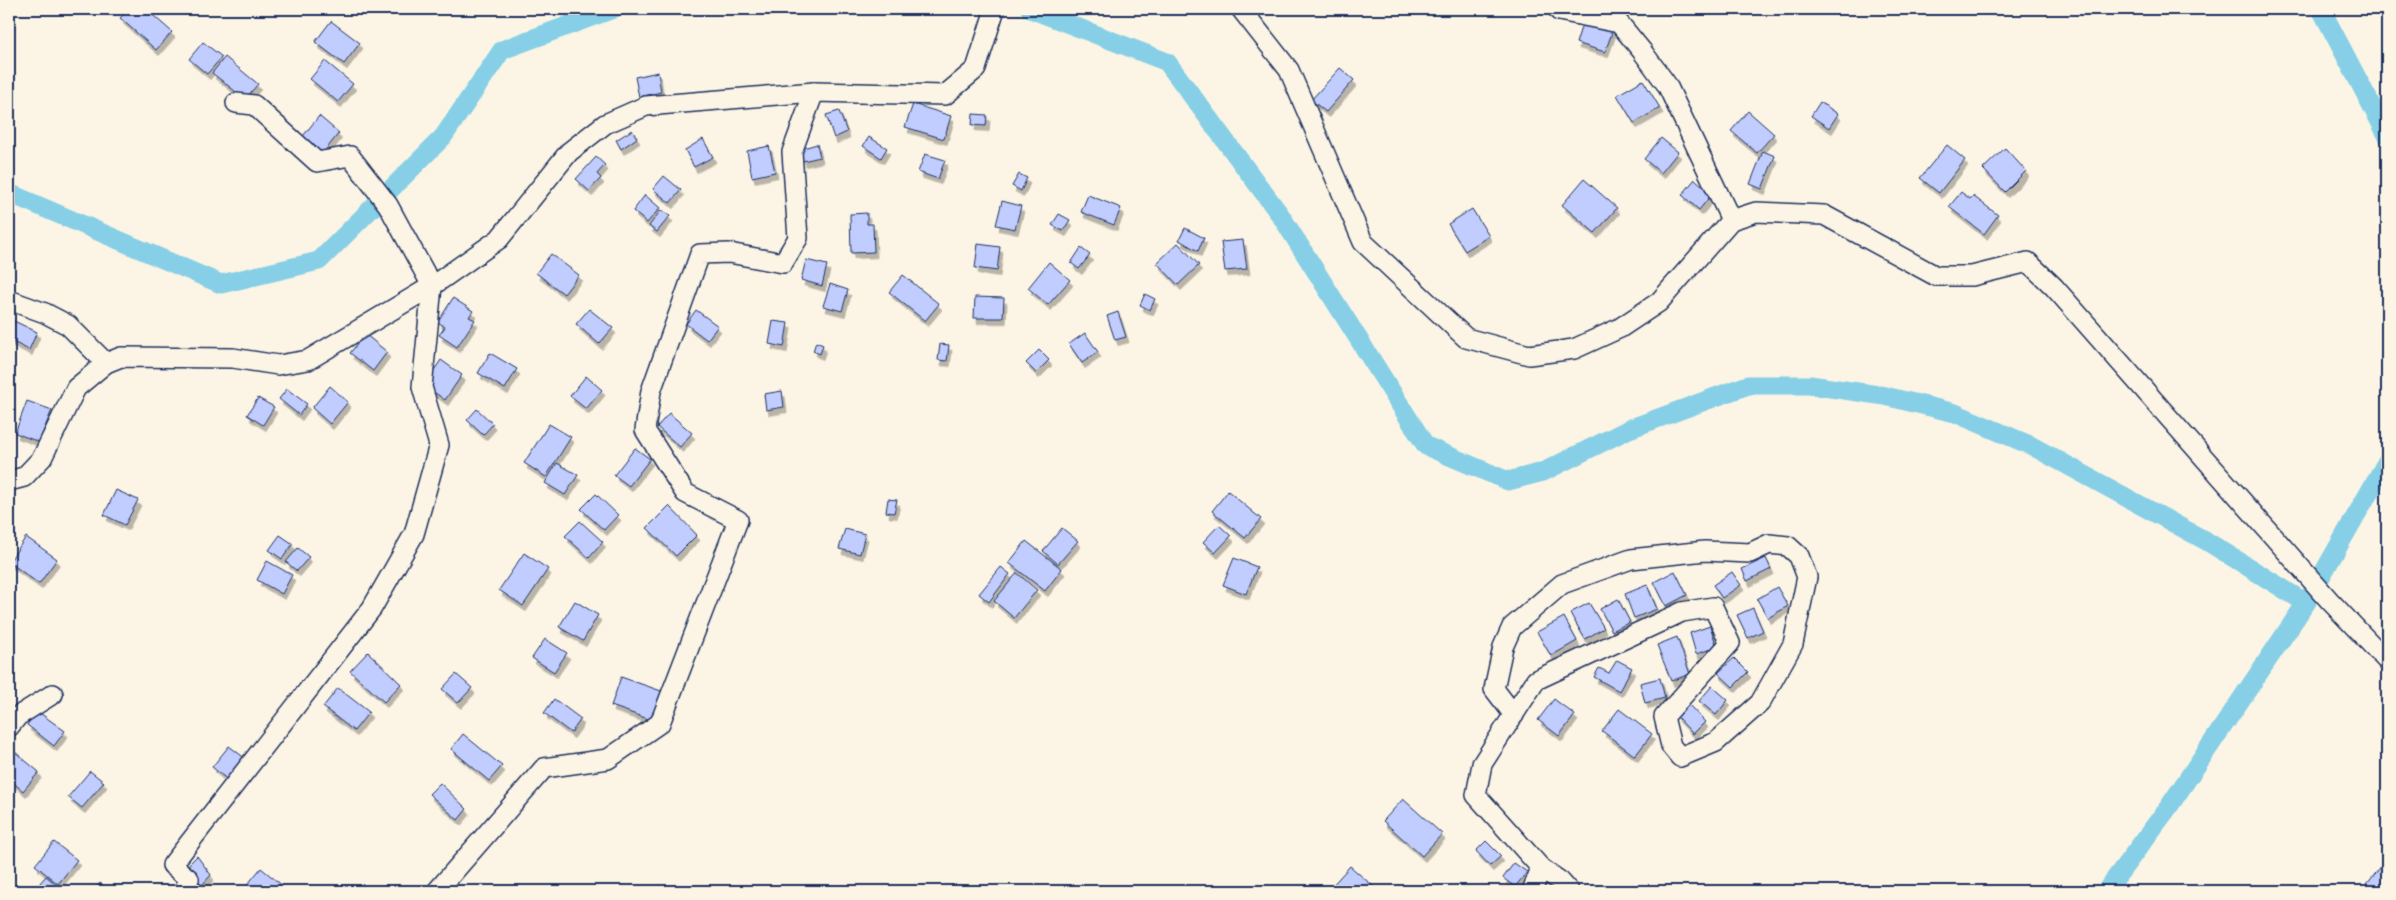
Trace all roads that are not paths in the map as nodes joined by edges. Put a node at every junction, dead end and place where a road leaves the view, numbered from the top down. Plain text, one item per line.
1 (995, 9) edge
2 (1241, 9) edge
3 (1559, 11) dead end
4 (814, 92) junction
5 (236, 103) dead end
6 (1731, 220) junction
7 (432, 286) junction
8 (9, 300) edge
9 (106, 363) junction
10 (9, 481) edge
11 (2387, 662) edge
12 (53, 694) dead end
13 (1514, 715) junction
14 (9, 727) edge
15 (1541, 868) junction
16 (184, 891) edge
17 (437, 891) edge
18 (1532, 891) edge
19 (1569, 891) edge

1 - 4 street
2 - 6 street
3 - 6 street
4 - 7 street
4 - 17 street
5 - 7 street
6 - 11 street
7 - 9 street
7 - 16 street
8 - 9 street
9 - 10 street
12 - 14 street
13 - 13 street
13 - 15 street
15 - 18 street
15 - 19 street

